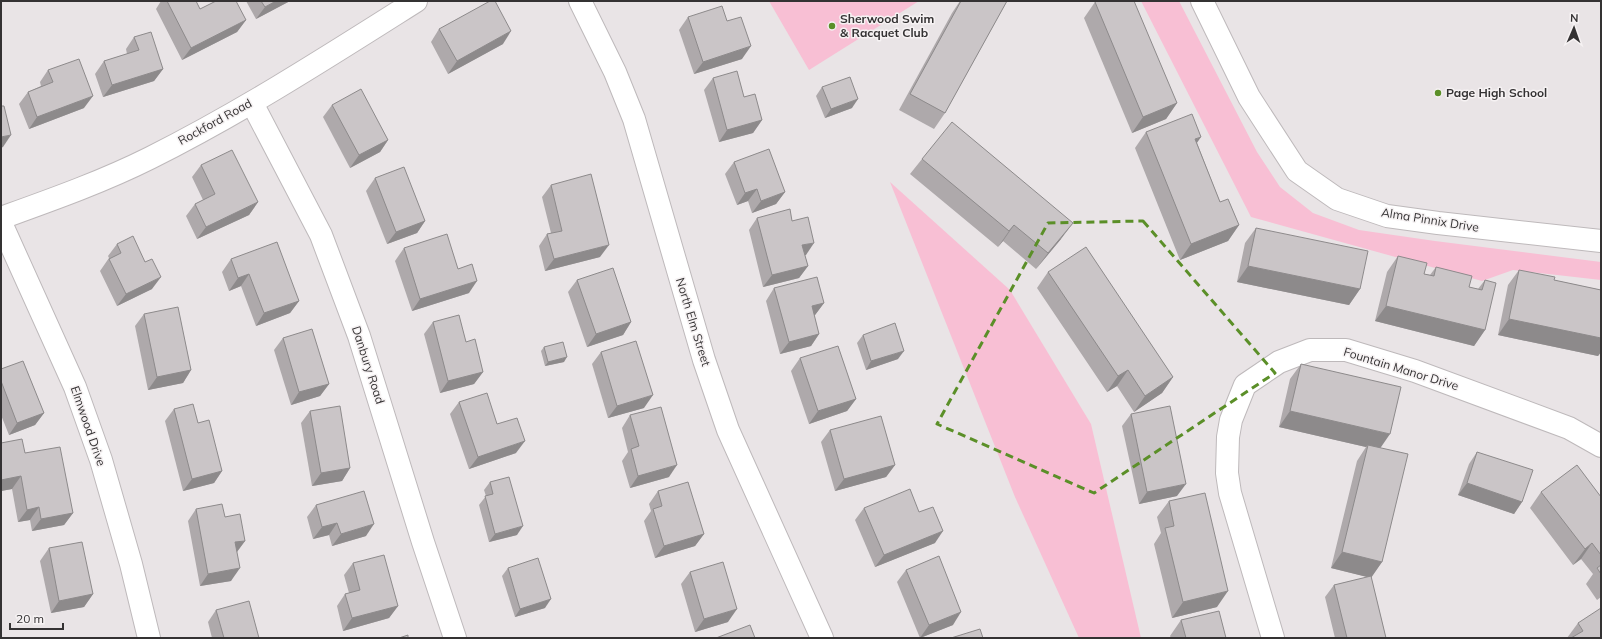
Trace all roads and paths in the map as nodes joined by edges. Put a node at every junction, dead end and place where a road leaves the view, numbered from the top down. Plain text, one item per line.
1 (416, 1) edge
2 (580, 1) edge
3 (1202, 1) edge
4 (252, 103) junction
5 (1, 218) edge
6 (1, 223) edge
7 (1601, 241) edge
8 (1601, 446) edge
9 (149, 638) edge
10 (455, 638) edge
11 (822, 638) edge
12 (1273, 638) edge

1 - 4 street, Rockford Road
2 - 11 street, North Elm Street
3 - 7 street, Alma Pinnix Drive
4 - 5 street, Rockford Road
4 - 10 street, Danbury Road
6 - 9 street, Elmwood Drive
8 - 12 street, Fountain Manor Drive

